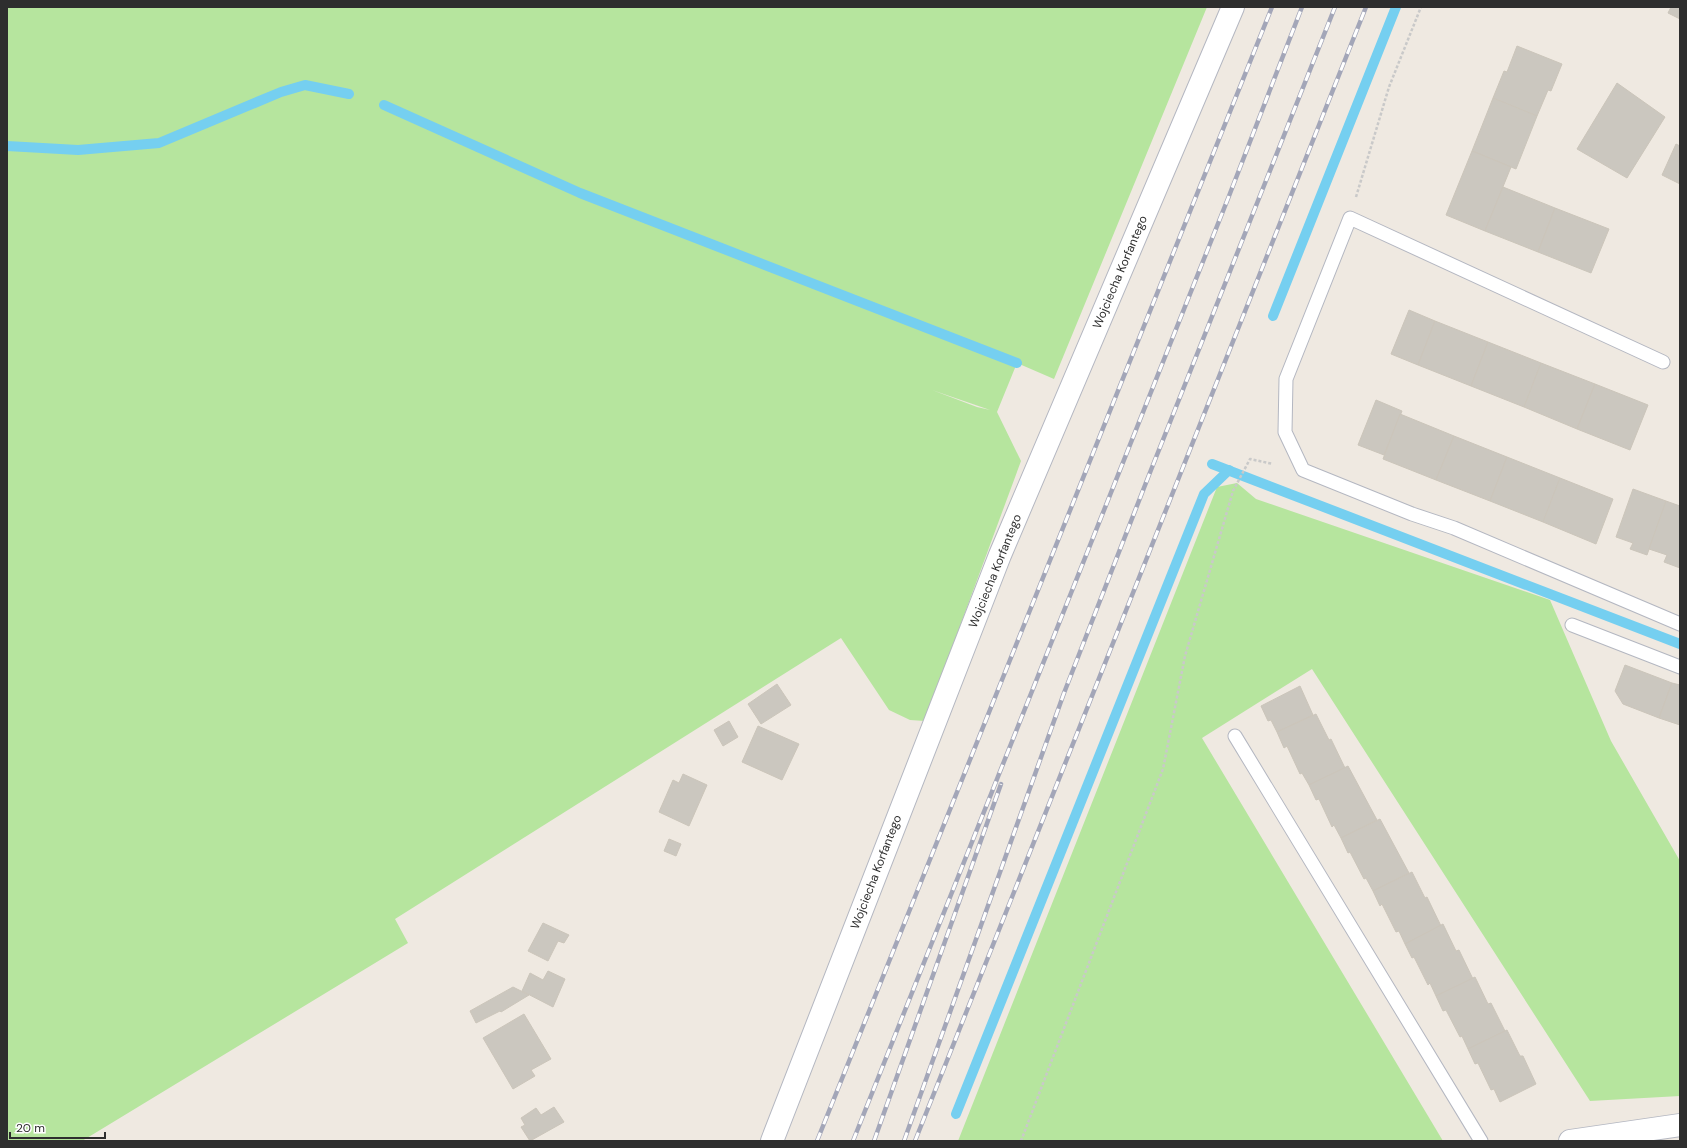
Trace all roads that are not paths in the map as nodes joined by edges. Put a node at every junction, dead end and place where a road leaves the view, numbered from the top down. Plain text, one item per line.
1 (1233, 7) edge
2 (1663, 362) dead end
3 (1680, 624) edge
4 (1572, 625) dead end
5 (1680, 667) edge
6 (1235, 736) dead end
7 (1680, 1125) edge
8 (772, 1141) edge
9 (1481, 1141) edge
10 (1570, 1141) edge

1 - 8 street, Wojciecha Korfantego
2 - 3 lane
4 - 5 lane
6 - 9 lane
7 - 10 street

